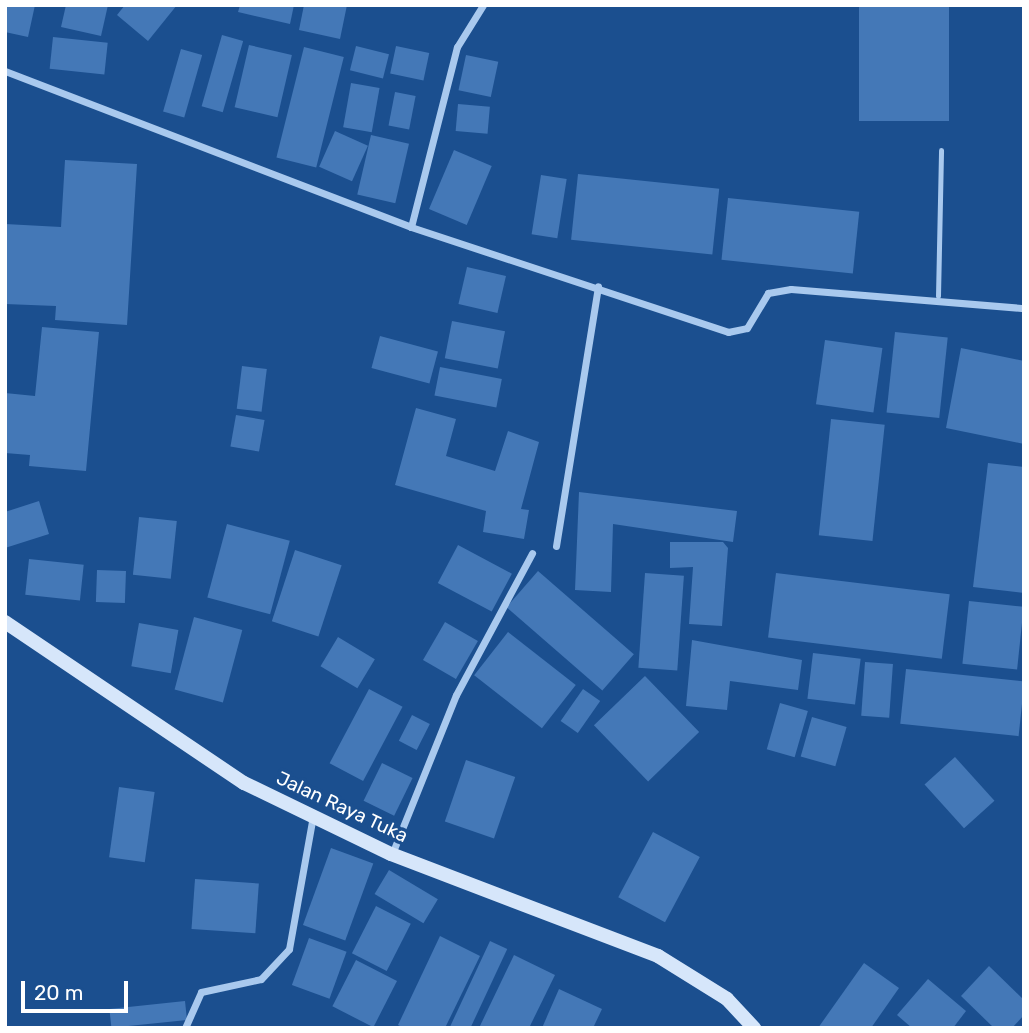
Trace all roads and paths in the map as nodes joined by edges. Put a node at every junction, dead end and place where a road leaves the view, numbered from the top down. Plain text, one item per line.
1 (483, 5) edge
2 (5, 71) edge
3 (941, 150) dead end
4 (411, 227) junction
5 (598, 286) junction
6 (937, 296) junction
7 (1024, 308) edge
8 (556, 546) dead end
9 (532, 553) dead end
10 (5, 622) edge
11 (313, 816) junction
12 (391, 855) junction
13 (185, 1028) edge
14 (754, 1028) edge

1 - 4 street
2 - 4 street
3 - 6 lane
4 - 5 street
5 - 6 street
5 - 8 street
6 - 7 street
9 - 12 street
10 - 11 street, Jalan Raya Tuka
11 - 12 street, Jalan Raya Tuka
11 - 13 street
12 - 14 street, Jalan Raya Tuka

